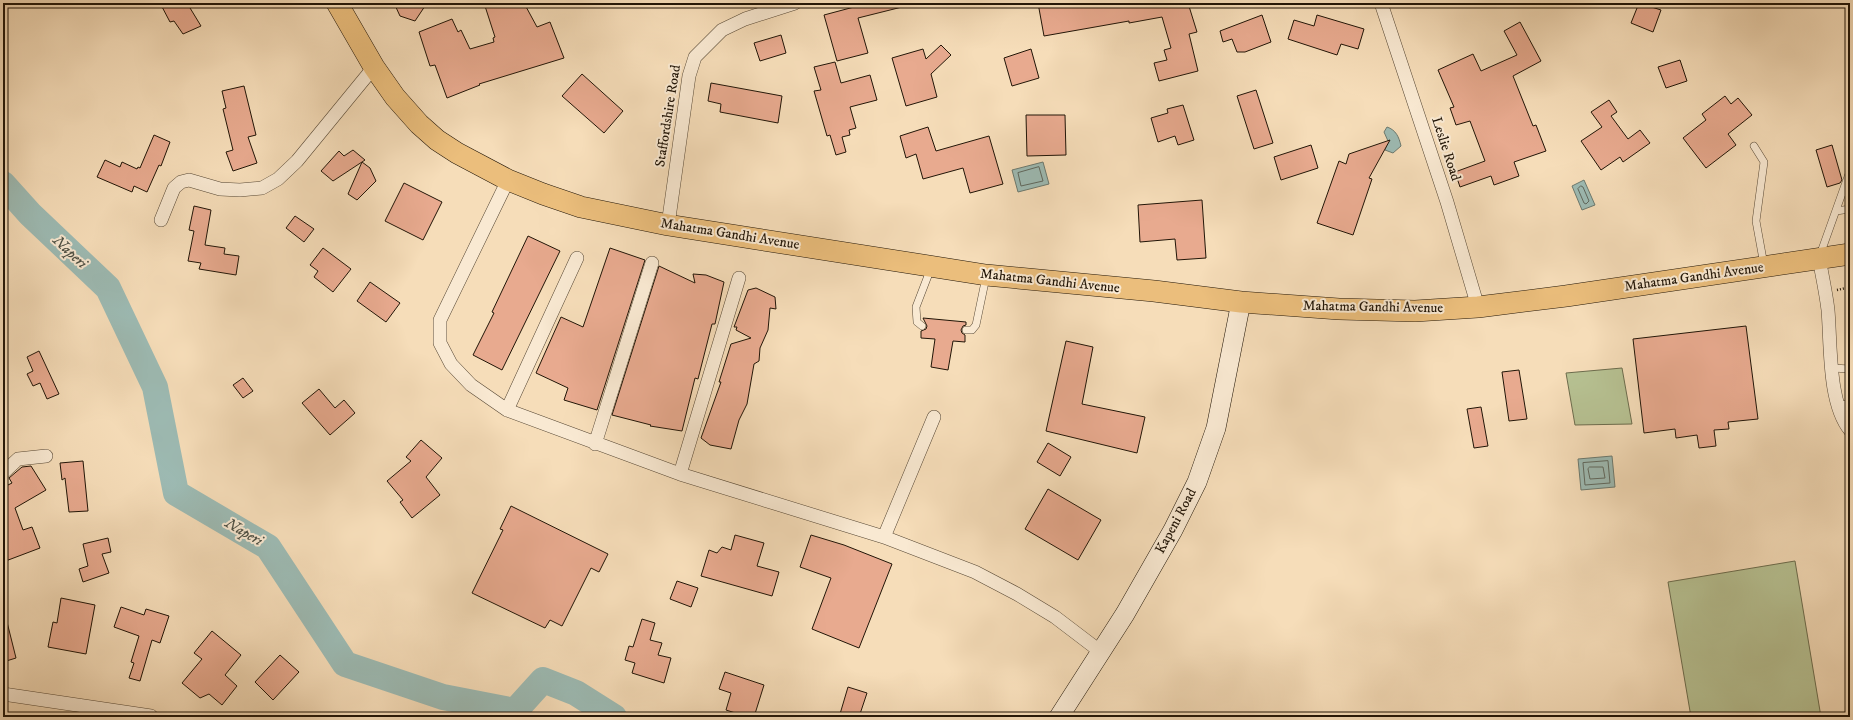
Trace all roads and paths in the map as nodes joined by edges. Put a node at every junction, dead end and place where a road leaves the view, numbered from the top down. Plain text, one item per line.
1 (337, 3) edge
2 (795, 3) edge
3 (1381, 3) edge
4 (374, 67) junction
5 (1754, 146) dead end
6 (1850, 171) edge
7 (508, 180) junction
8 (1850, 209) edge
9 (1836, 211) junction
10 (161, 220) dead end
11 (668, 224) junction
12 (1850, 254) edge
13 (576, 258) dead end
14 (1819, 258) junction
15 (652, 263) dead end
16 (1764, 266) junction
17 (931, 268) junction
18 (986, 275) junction
19 (739, 278) dead end
20 (1241, 302) junction
21 (1478, 307) junction
22 (922, 326) dead end
23 (966, 330) dead end
24 (1832, 368) junction
25 (1850, 369) edge
26 (1850, 404) edge
27 (1837, 405) junction
28 (507, 410) junction
29 (934, 417) dead end
30 (1850, 430) edge
31 (595, 444) junction
32 (46, 456) dead end
33 (3, 473) edge
34 (680, 474) junction
35 (884, 537) junction
36 (1101, 652) junction
37 (3, 694) edge
38 (151, 716) dead end
39 (1059, 717) edge

1 - 4 main road, Mahatma Gandhi Avenue
2 - 11 street, Staffordshire Road
3 - 21 street, Leslie Road
4 - 7 main road, Mahatma Gandhi Avenue
4 - 10 street
5 - 16 lane
6 - 9 lane
7 - 11 main road, Mahatma Gandhi Avenue
7 - 28 street
8 - 9 lane
9 - 14 lane
11 - 17 main road, Mahatma Gandhi Avenue
12 - 14 main road, Mahatma Gandhi Avenue
13 - 28 street
14 - 16 main road, Mahatma Gandhi Avenue
14 - 24 street
15 - 31 street
16 - 21 main road, Mahatma Gandhi Avenue
17 - 18 main road, Mahatma Gandhi Avenue
17 - 22 lane
18 - 20 main road, Mahatma Gandhi Avenue
18 - 23 lane
19 - 34 street
20 - 21 main road, Mahatma Gandhi Avenue
20 - 36 main road, Kapeni Road
24 - 25 lane
24 - 27 street
26 - 27 lane
27 - 30 street
28 - 31 street
29 - 35 street
31 - 34 street
32 - 33 street
34 - 35 street
35 - 36 street
36 - 39 main road, Kapeni Road
37 - 38 street

